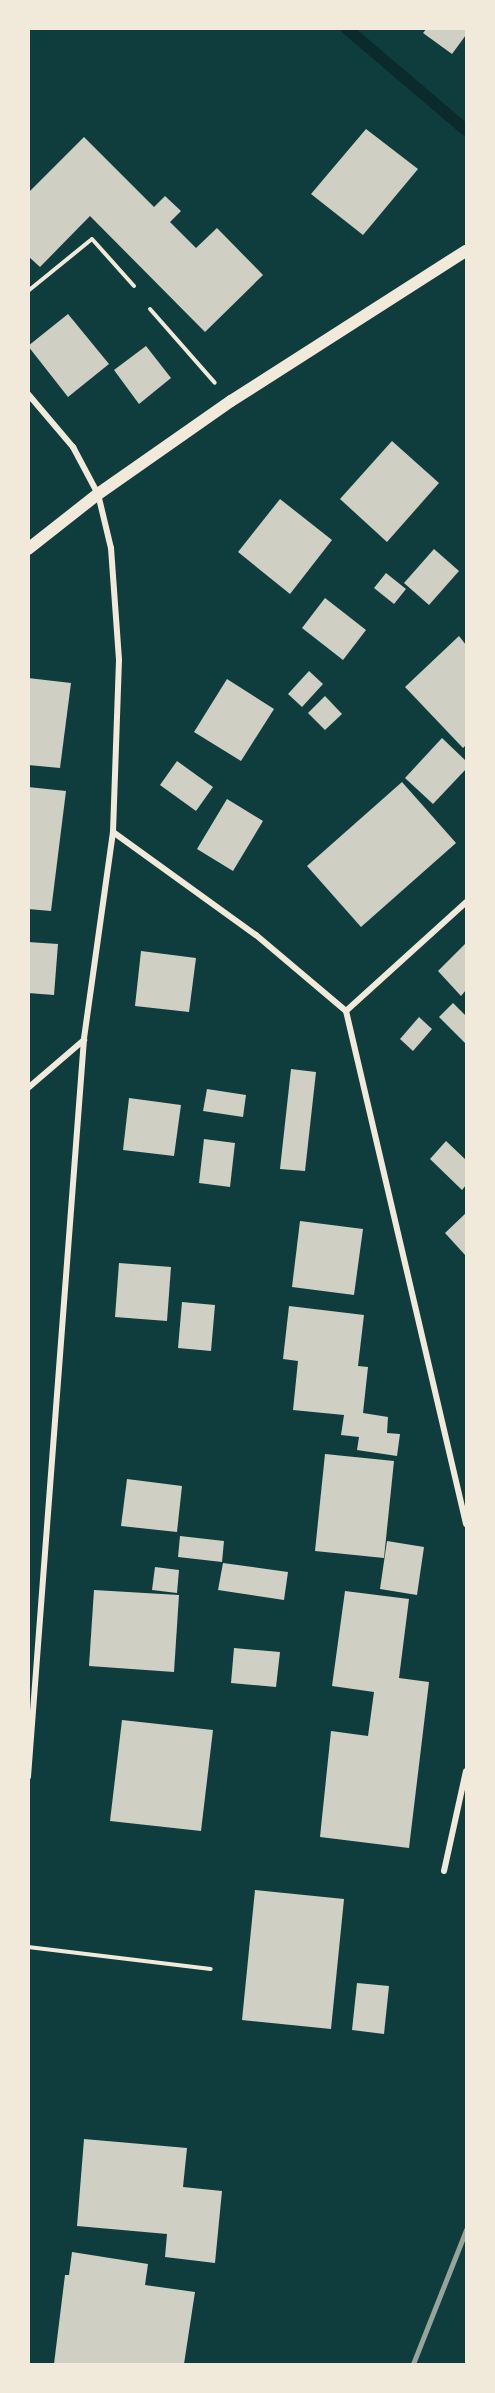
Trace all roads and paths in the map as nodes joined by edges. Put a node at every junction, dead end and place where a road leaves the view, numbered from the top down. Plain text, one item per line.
1 (466, 251) edge
2 (134, 286) dead end
3 (28, 291) edge
4 (150, 309) dead end
5 (28, 394) edge
6 (231, 401) junction
7 (98, 494) junction
8 (28, 549) edge
9 (114, 832) junction
10 (466, 902) edge
11 (346, 1011) junction
12 (84, 1039) junction
13 (28, 1088) edge
14 (466, 1524) edge
15 (466, 1771) edge
16 (28, 1777) edge
17 (444, 1871) dead end
18 (28, 1947) edge
19 (211, 1969) dead end

1 - 6 main road
2 - 3 path
4 - 6 path
5 - 7 street
6 - 7 main road
7 - 8 main road
7 - 9 street
9 - 11 street
9 - 12 street
10 - 11 street
11 - 14 street
12 - 13 street
12 - 16 street
15 - 17 street
18 - 19 path

